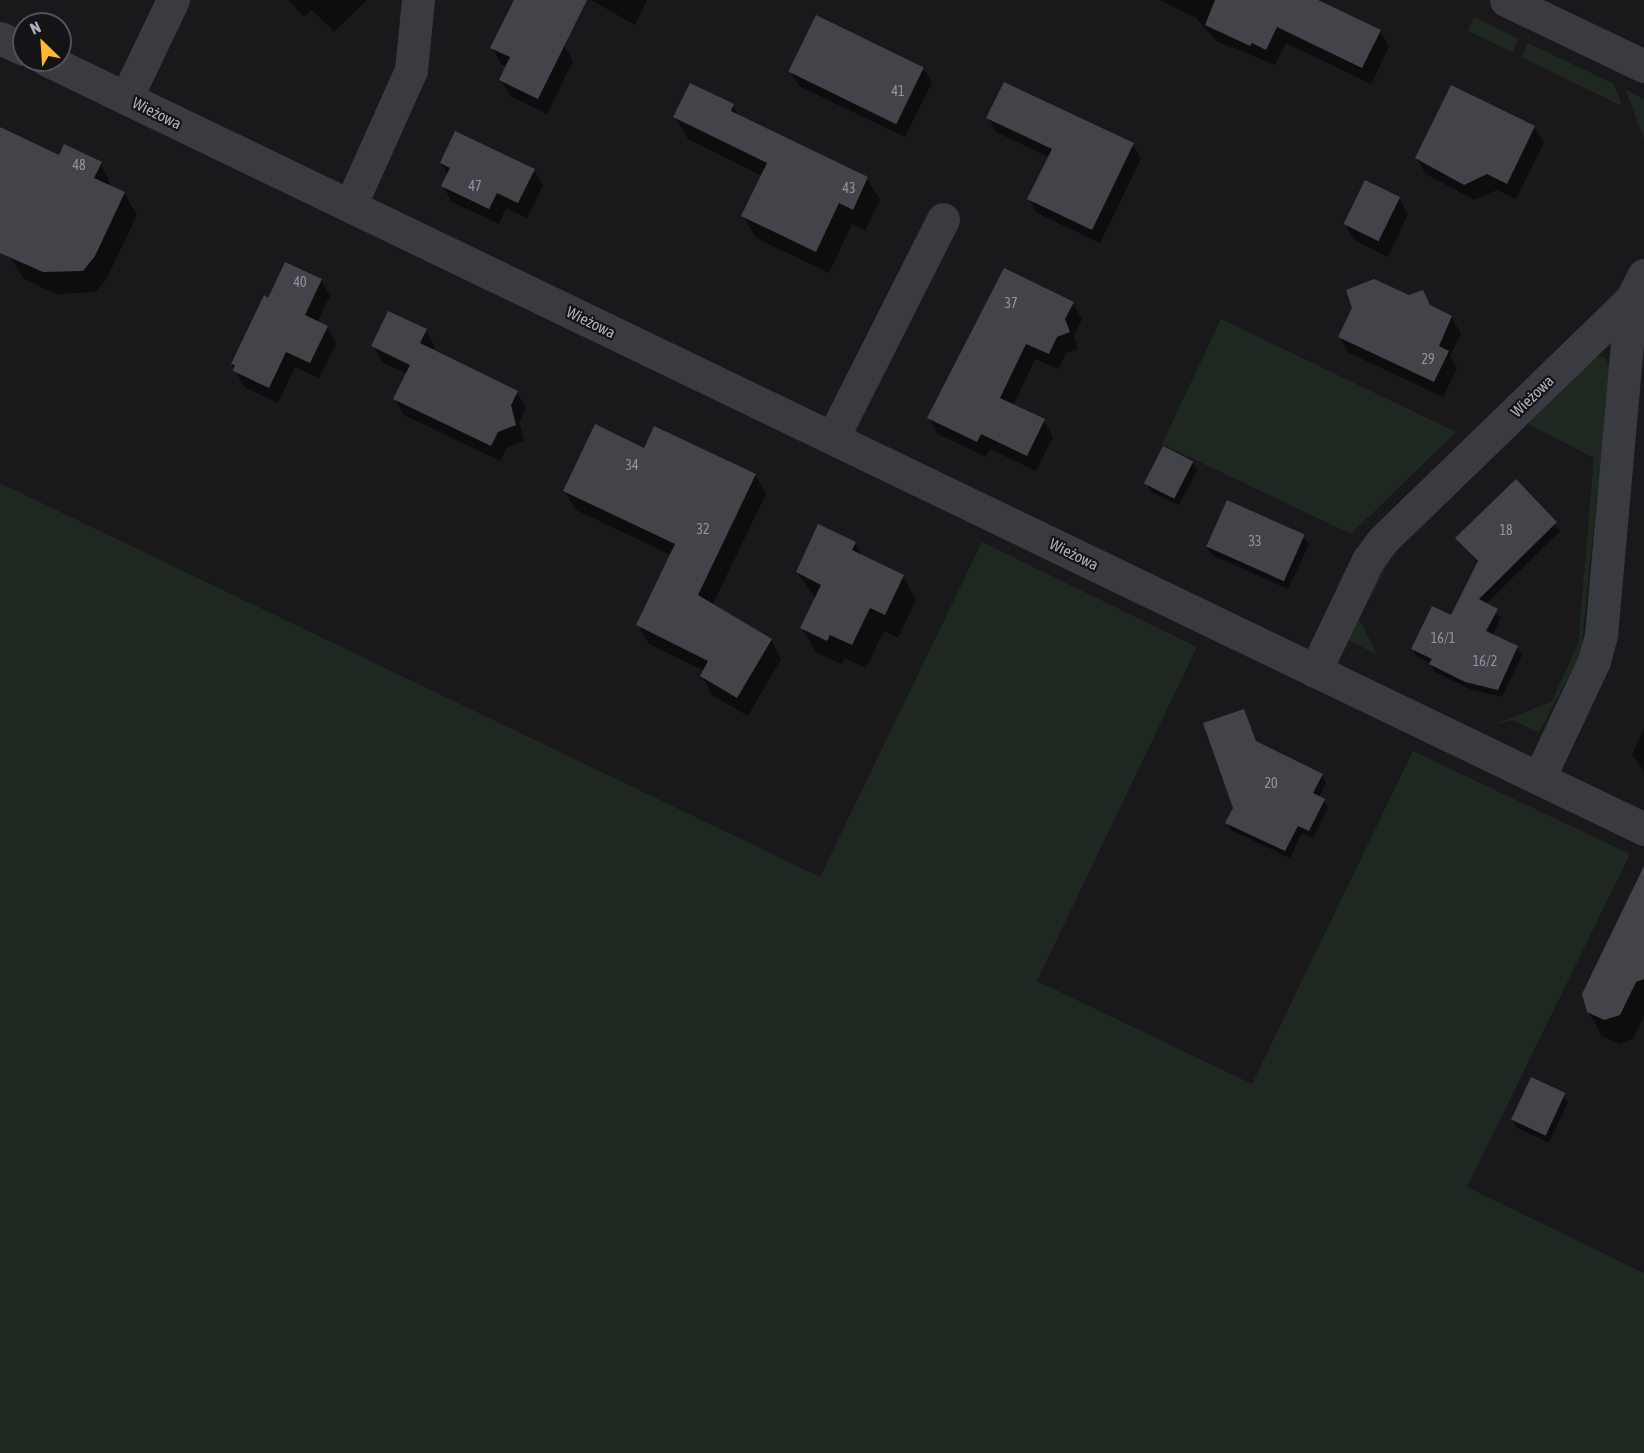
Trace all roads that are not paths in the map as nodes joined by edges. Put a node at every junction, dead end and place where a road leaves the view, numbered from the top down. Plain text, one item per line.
1 (173, 0) edge
2 (418, 0) edge
3 (1506, 0) edge
4 (1644, 66) edge
5 (71, 72) edge
6 (126, 98) junction
7 (350, 206) junction
8 (943, 219) dead end
9 (1638, 287) edge
10 (833, 437) junction
11 (1315, 671) junction
12 (1539, 778) junction
13 (1644, 829) edge

1 - 6 street, Wieżowa
2 - 7 street
3 - 4 street
5 - 6 street, Wieżowa
6 - 7 street, Wieżowa
7 - 10 street, Wieżowa
8 - 10 street
9 - 11 street, Wieżowa
9 - 12 street, Wieżowa
10 - 11 street, Wieżowa
11 - 12 street, Wieżowa
12 - 13 street, Wieżowa

